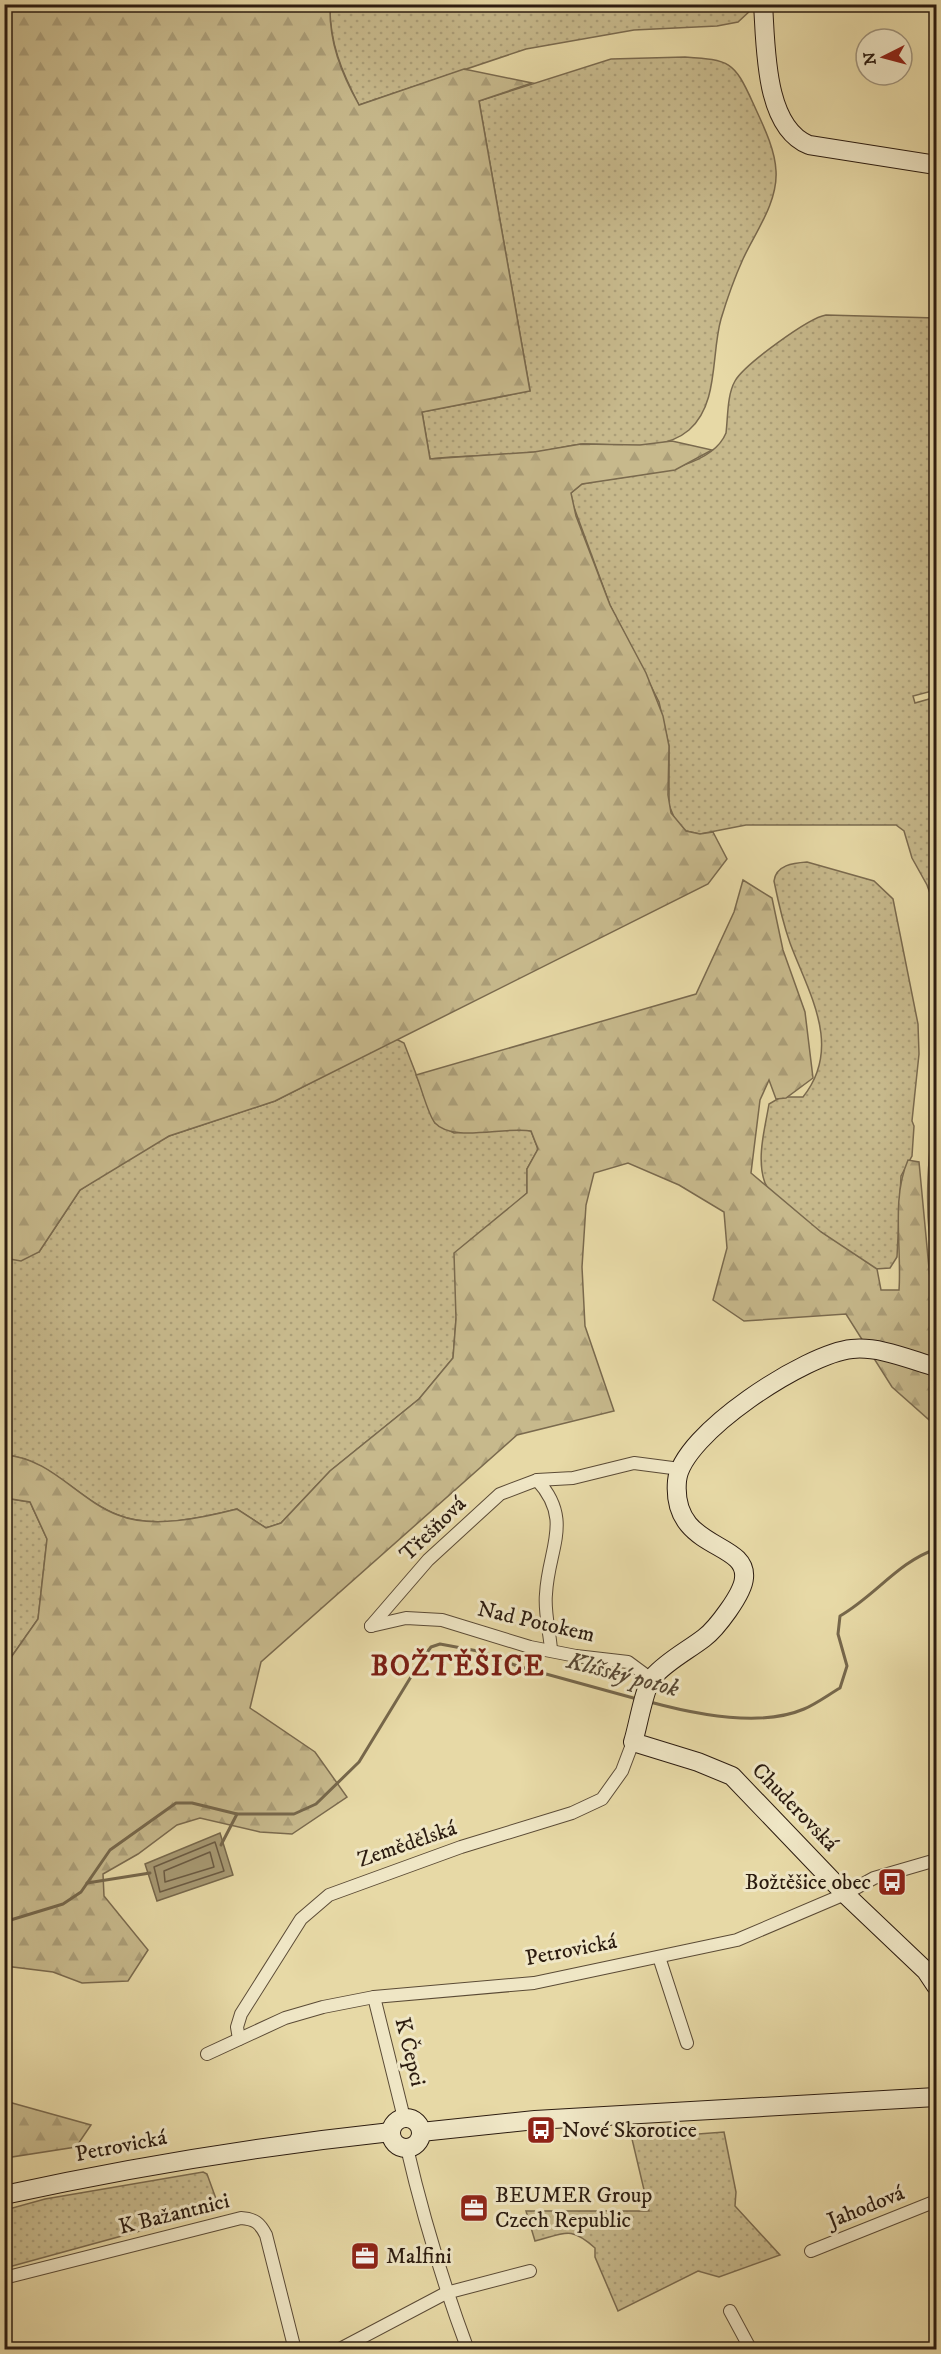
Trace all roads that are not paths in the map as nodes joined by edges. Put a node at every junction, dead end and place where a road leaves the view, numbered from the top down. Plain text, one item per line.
1 (763, 4) edge
2 (936, 165) edge
3 (936, 1366) edge
4 (680, 1469) junction
5 (537, 1480) junction
6 (371, 1626) joint
7 (551, 1650) junction
8 (647, 1693) junction
9 (633, 1742) junction
10 (936, 1860) edge
11 (846, 1894) junction
12 (659, 1957) junction
13 (936, 1986) edge
14 (374, 1997) junction
15 (239, 2039) junction
16 (687, 2043) dead end
17 (207, 2054) dead end
18 (936, 2097) edge
19 (404, 2118) junction
20 (390, 2132) junction
21 (421, 2132) junction
22 (407, 2148) junction
23 (4, 2195) edge
24 (936, 2201) edge
25 (811, 2251) dead end
26 (530, 2271) dead end
27 (4, 2278) edge
28 (446, 2293) junction
29 (730, 2311) dead end
30 (295, 2349) edge
31 (338, 2349) edge
32 (468, 2349) edge
33 (752, 2349) edge

1 - 2 street
3 - 4 street
4 - 5 street, Třešňová
4 - 8 street
5 - 6 street, Třešňová
5 - 7 street
6 - 7 street, Nad Potokem
7 - 8 street, Nad Potokem
8 - 9 street
9 - 11 street, Chuderovská
9 - 15 street, Zemědělská
10 - 11 street, Petrovická
11 - 12 street, Petrovická
11 - 13 street, Chuderovská
12 - 14 street, Petrovická
12 - 16 street
14 - 15 street, Petrovická
14 - 19 street, K Čepci
15 - 17 street, Petrovická
18 - 21 street
19 - 20 street
19 - 21 street
20 - 22 street
20 - 23 street, Petrovická
21 - 22 street
22 - 28 street
24 - 25 street, Jahodová
26 - 28 street
27 - 30 street, K Bažantnici
28 - 31 street
28 - 32 street
29 - 33 street

